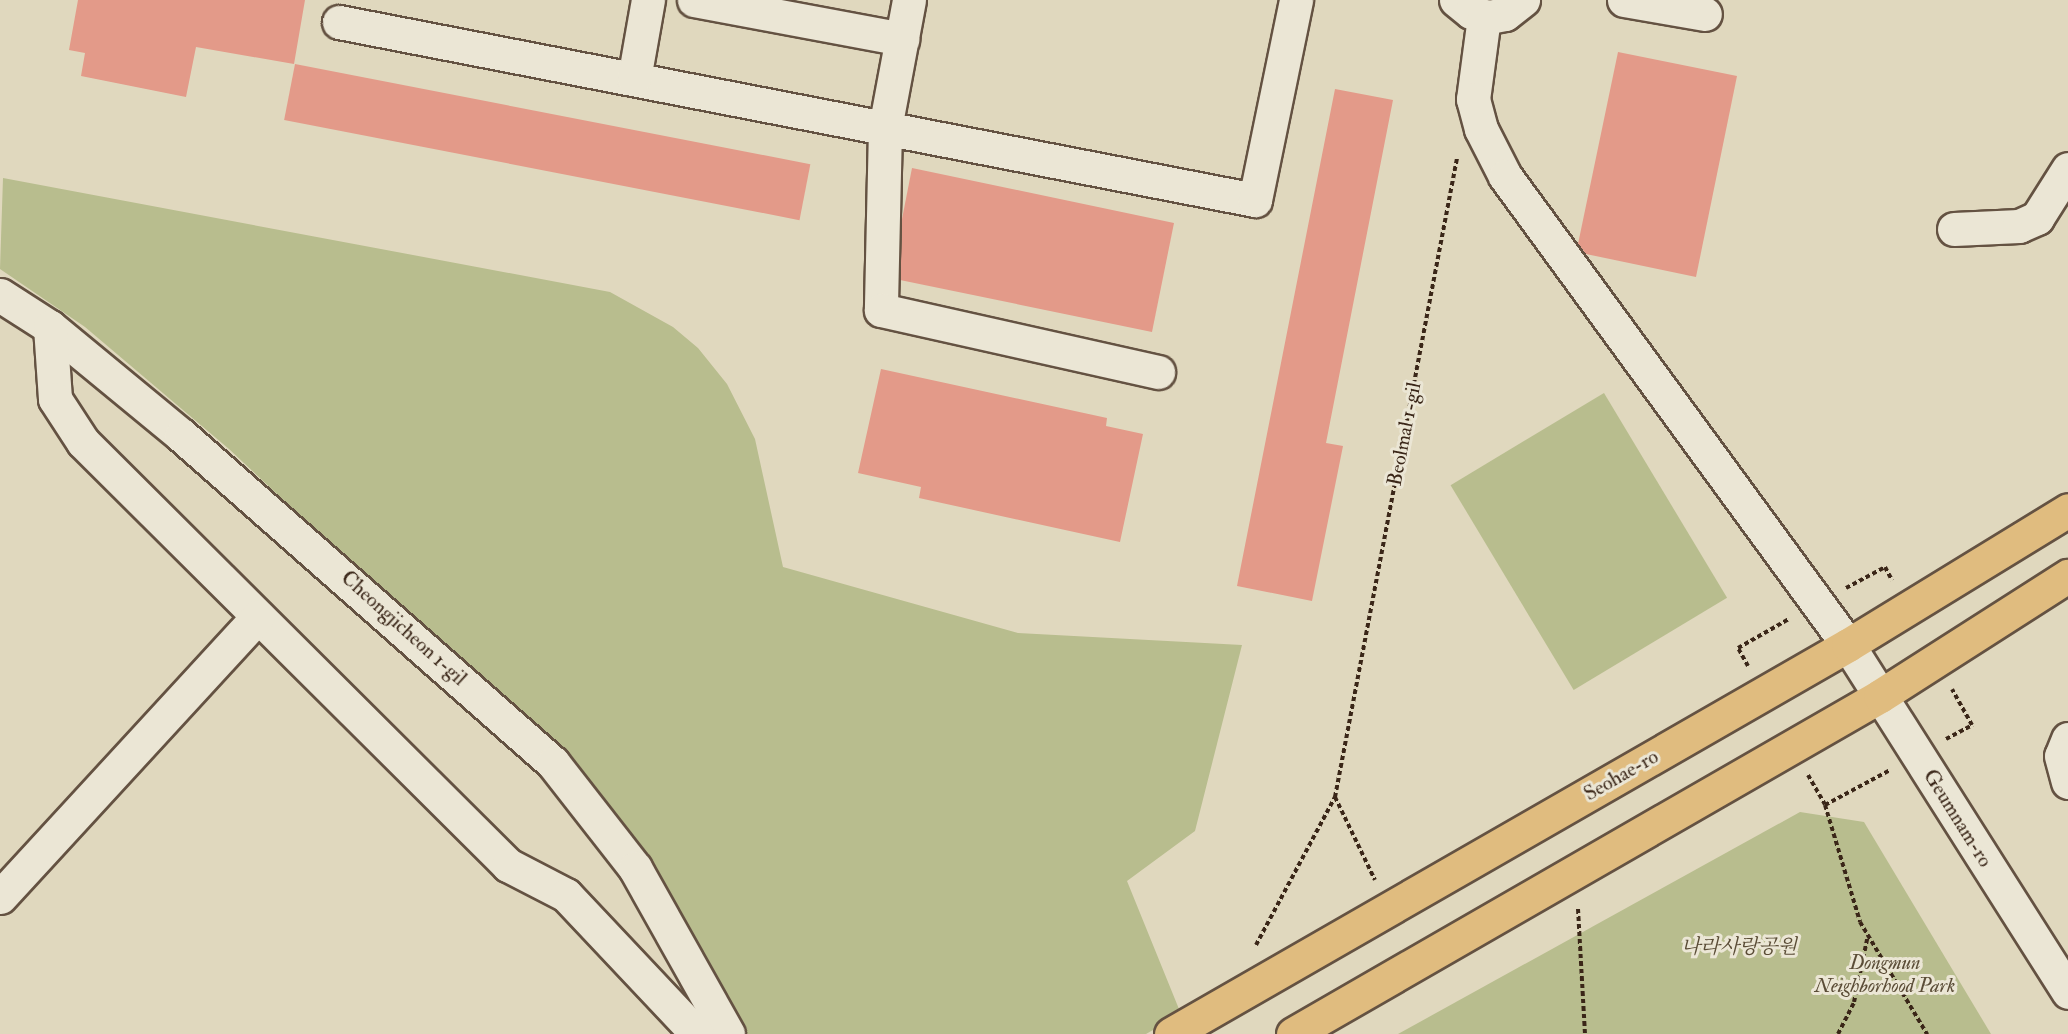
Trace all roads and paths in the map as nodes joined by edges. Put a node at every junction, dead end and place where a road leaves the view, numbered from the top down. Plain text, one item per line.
1 (648, 0) edge
2 (694, 0) edge
3 (909, 0) edge
4 (1296, 0) edge
5 (1456, 0) edge
6 (1523, 0) edge
7 (1623, 0) edge
8 (1705, 14) dead end
9 (1484, 16) junction
10 (339, 22) dead end
11 (902, 39) junction
12 (634, 79) junction
13 (885, 128) junction
14 (1458, 154) dead end
15 (2068, 169) edge
16 (1954, 229) dead end
17 (0, 295) edge
18 (50, 327) junction
19 (1158, 372) dead end
20 (2068, 510) edge
21 (2068, 576) edge
22 (258, 616) junction
23 (1848, 645) junction
24 (1880, 696) junction
25 (2068, 739) edge
26 (2068, 782) edge
27 (1335, 797) junction
28 (1825, 805) dead end
29 (1576, 872) junction
30 (0, 897) edge
31 (1389, 908) junction
32 (1868, 935) junction
33 (1252, 951) dead end
34 (2068, 992) edge
35 (697, 1034) edge
36 (728, 1034) edge
37 (1171, 1034) edge
38 (1293, 1034) edge
39 (1585, 1034) edge
40 (1838, 1034) edge
41 (1927, 1034) edge

1 - 12 street
2 - 11 street
3 - 11 street
4 - 13 street
5 - 9 street
6 - 9 street
7 - 8 street
9 - 23 street
10 - 12 street
11 - 13 street
12 - 13 street
13 - 19 street
14 - 27 path, Beolmal 1-gil
15 - 16 street
17 - 18 street, Cheongjicheon 1-gil
18 - 22 street
18 - 36 street, Cheongjicheon 1-gil
20 - 23 main road, Seohae-ro
21 - 24 main road
22 - 30 street
22 - 35 street
23 - 24 street, Geumnam-ro
23 - 31 main road, Seohae-ro
24 - 29 main road
24 - 34 street, Geumnam-ro
25 - 26 street
27 - 31 path
27 - 33 path, Beolmal 1-gil
28 - 32 path
29 - 38 main road
29 - 39 path
31 - 37 main road, Seohae-ro
32 - 40 path
32 - 41 path

